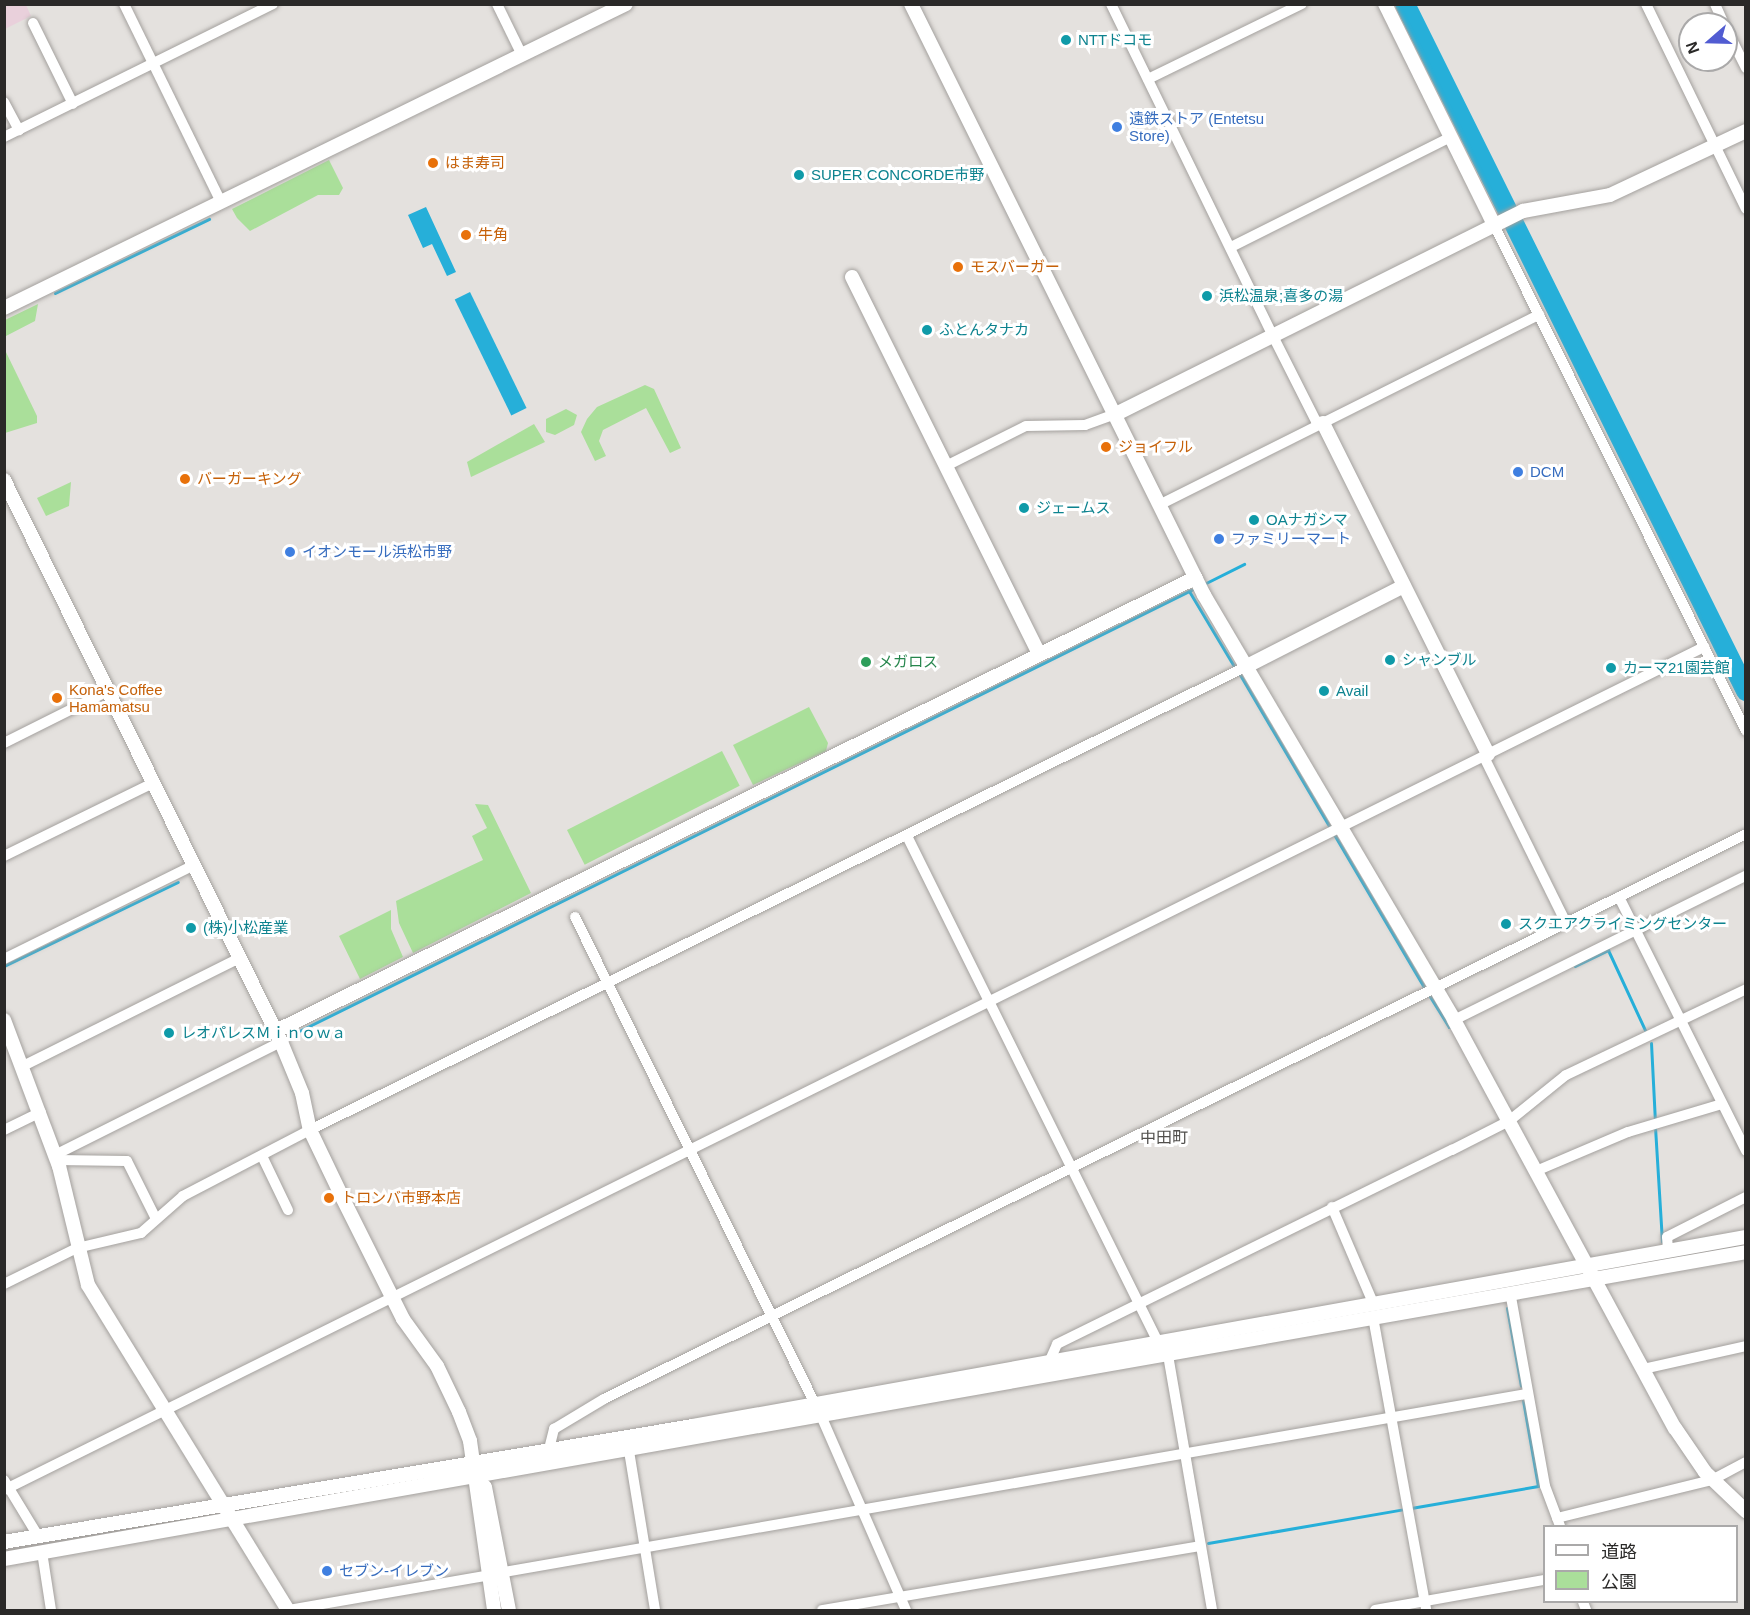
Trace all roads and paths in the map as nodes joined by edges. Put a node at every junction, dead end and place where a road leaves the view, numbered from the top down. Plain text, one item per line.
1 (124, 4) edge
2 (273, 4) edge
3 (497, 4) edge
4 (626, 4) edge
5 (911, 4) edge
6 (1111, 4) edge
7 (1302, 4) edge
8 (1385, 4) edge
9 (1646, 4) edge
10 (33, 23) dead end
11 (1738, 52) edge
12 (522, 55) junction
13 (153, 63) junction
14 (1746, 68) edge
15 (1148, 80) junction
16 (4, 102) edge
17 (73, 104) junction
18 (19, 130) junction
19 (1746, 131) edge
20 (4, 137) edge
21 (1451, 137) junction
22 (1715, 145) junction
23 (220, 200) junction
24 (1746, 209) edge
25 (1494, 225) junction
26 (1231, 247) junction
27 (852, 277) dead end
28 (4, 308) edge
29 (1539, 315) junction
30 (1274, 334) junction
31 (1116, 414) junction
32 (1323, 423) junction
33 (946, 466) junction
34 (4, 480) edge
35 (1161, 504) junction
36 (1189, 580) junction
37 (1404, 586) junction
38 (1704, 647) junction
39 (1039, 654) junction
40 (1247, 666) junction
41 (106, 692) junction
42 (1746, 731) edge
43 (4, 743) edge
44 (1486, 756) junction
45 (153, 783) junction
46 (1340, 828) junction
47 (1746, 834) edge
48 (908, 836) junction
49 (4, 856) edge
50 (194, 865) junction
51 (1746, 876) edge
52 (1619, 897) junction
53 (575, 917) dead end
54 (1566, 923) junction
55 (1635, 931) junction
56 (240, 958) junction
57 (4, 959) edge
58 (609, 983) junction
59 (1435, 988) junction
60 (1746, 989) edge
61 (990, 1001) junction
62 (4, 1020) edge
63 (1454, 1020) junction
64 (1680, 1020) junction
65 (278, 1037) junction
66 (23, 1066) junction
67 (1722, 1104) junction
68 (41, 1112) junction
69 (1509, 1121) junction
70 (4, 1130) edge
71 (310, 1130) junction
72 (689, 1150) junction
73 (1746, 1151) edge
74 (262, 1156) junction
75 (56, 1157) junction
76 (1071, 1168) junction
77 (1536, 1171) junction
78 (1746, 1197) edge
79 (1332, 1207) junction
80 (288, 1210) dead end
81 (156, 1219) junction
82 (1746, 1237) edge
83 (77, 1248) junction
84 (1668, 1250) junction
85 (1746, 1252) edge
86 (1587, 1266) junction
87 (1594, 1279) junction
88 (4, 1284) edge
89 (1510, 1296) junction
90 (392, 1297) junction
91 (1138, 1301) junction
92 (1373, 1311) junction
93 (771, 1315) junction
94 (1158, 1342) junction
95 (1746, 1346) edge
96 (1168, 1355) junction
97 (1050, 1360) junction
98 (1643, 1369) junction
99 (1526, 1394) junction
100 (815, 1404) junction
101 (162, 1411) junction
102 (1391, 1415) junction
103 (822, 1418) junction
104 (549, 1449) junction
105 (629, 1451) junction
106 (1185, 1452) junction
107 (473, 1462) junction
108 (1746, 1462) edge
109 (476, 1480) junction
110 (1712, 1480) junction
111 (6, 1486) edge
112 (222, 1507) junction
113 (862, 1509) junction
114 (1746, 1511) edge
115 (231, 1521) junction
116 (1558, 1522) edge
117 (38, 1536) junction
118 (4, 1542) edge
119 (1201, 1546) junction
120 (645, 1549) junction
121 (42, 1552) junction
122 (4, 1559) edge
123 (497, 1573) junction
124 (1543, 1580) edge
125 (901, 1596) junction
126 (1425, 1606) edge
127 (51, 1611) edge
128 (288, 1611) edge
129 (494, 1611) edge
130 (509, 1611) edge
131 (655, 1611) edge
132 (822, 1611) edge
133 (906, 1611) edge
134 (1212, 1611) edge
135 (1375, 1611) edge

1 - 13 street
2 - 13 street
3 - 12 street
4 - 12 street
5 - 31 street
6 - 15 street
7 - 15 street
8 - 21 street
9 - 22 street
10 - 17 street
11 - 14 street
12 - 23 street
13 - 17 street
13 - 23 street
15 - 26 street
16 - 18 street
17 - 18 street
18 - 20 street
19 - 22 street
21 - 25 street
21 - 26 street
22 - 24 street
22 - 25 street
23 - 28 street
25 - 29 street
25 - 30 street
26 - 30 street
27 - 33 street
29 - 32 street
29 - 38 street
30 - 31 street
30 - 32 street
31 - 33 street
31 - 35 street
32 - 35 street
32 - 37 street
33 - 39 street
34 - 41 street
35 - 36 street
36 - 39 street
36 - 40 street
37 - 40 street
37 - 44 street
38 - 42 street
38 - 44 street
39 - 65 street
40 - 46 street
40 - 48 street
41 - 43 street
41 - 45 street
44 - 46 street
44 - 54 street
45 - 49 street
45 - 50 street
46 - 59 street
46 - 61 street
47 - 52 street
48 - 58 street
48 - 61 street
50 - 56 street
50 - 57 street
51 - 55 street
52 - 54 street
52 - 55 street
53 - 58 street
54 - 59 street
55 - 63 street
55 - 64 street
56 - 65 street
56 - 66 street
58 - 71 street
58 - 72 street
59 - 63 street
59 - 76 street
60 - 64 street
61 - 72 street
61 - 76 street
62 - 66 street
63 - 69 street
64 - 67 street
64 - 69 street
65 - 71 street
65 - 75 street
66 - 68 street
67 - 73 street
67 - 77 street
68 - 70 street
68 - 75 street
69 - 77 street
69 - 79 street
71 - 74 street
71 - 90 street
72 - 90 street
72 - 93 street
74 - 80 street
74 - 81 street
75 - 81 street
75 - 83 street
76 - 91 street
76 - 93 street
77 - 86 street
78 - 84 street
79 - 91 street
79 - 92 street
81 - 83 street
82 - 84 street
83 - 88 street
83 - 101 street
84 - 86 street
85 - 87 street
86 - 87 street
86 - 92 street
87 - 89 street
87 - 98 street
89 - 92 street
89 - 99 street
90 - 101 street
90 - 107 street
91 - 94 street
91 - 97 street
92 - 94 street
92 - 96 street
92 - 102 street
93 - 100 street
93 - 104 street
94 - 97 street
95 - 98 street
96 - 103 street
96 - 106 street
97 - 100 street
98 - 110 street
99 - 102 street
99 - 116 street
100 - 103 street
100 - 104 street
101 - 111 street
101 - 112 street
102 - 106 street
102 - 126 street
103 - 105 street
103 - 113 street
104 - 107 street
105 - 109 street
105 - 120 street
106 - 113 street
106 - 119 street
107 - 109 street
107 - 112 street
108 - 110 street
109 - 115 street
109 - 123 street
110 - 114 street
110 - 116 street
111 - 117 street
112 - 115 street
112 - 117 street
113 - 120 street
113 - 125 street
115 - 121 street
115 - 128 street
117 - 118 street
119 - 125 street
119 - 134 street
120 - 123 street
120 - 131 street
121 - 122 street
121 - 127 street
123 - 128 street
123 - 129 street
123 - 130 street
124 - 126 street
125 - 132 street
125 - 133 street
126 - 135 street

